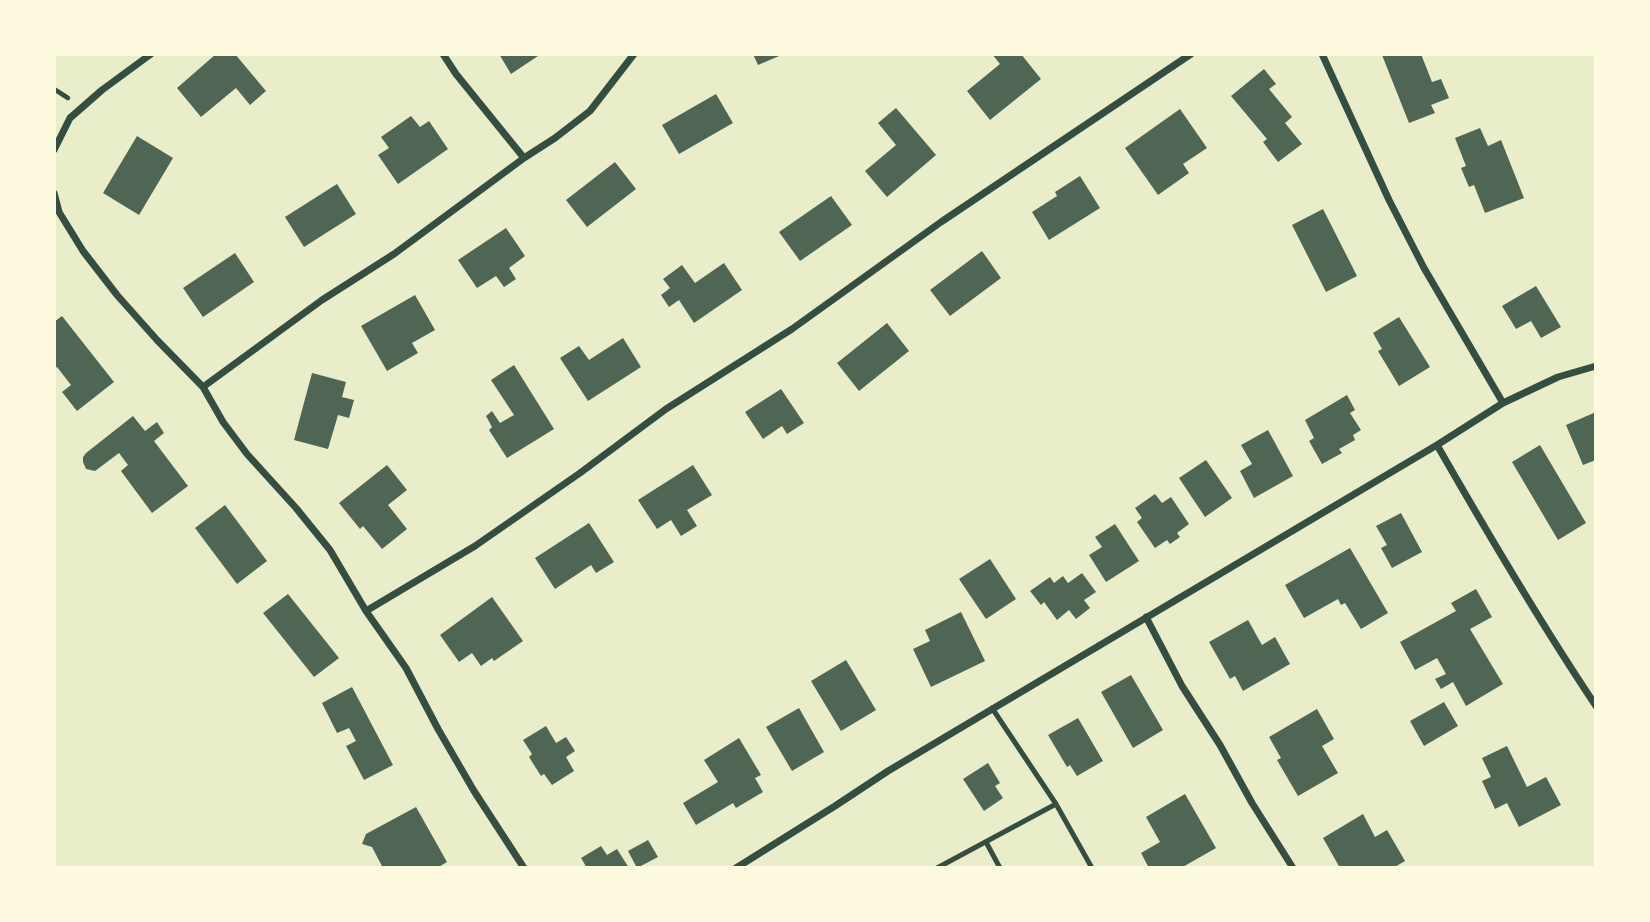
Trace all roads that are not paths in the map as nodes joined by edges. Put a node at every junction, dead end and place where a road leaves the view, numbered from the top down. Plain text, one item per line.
1 (151, 54) edge
2 (443, 54) edge
3 (634, 54) edge
4 (1191, 54) edge
5 (1321, 54) edge
6 (54, 150) edge
7 (524, 158) junction
8 (54, 193) edge
9 (1596, 366) edge
10 (203, 387) junction
11 (1503, 403) junction
12 (1437, 445) junction
13 (366, 611) junction
14 (1146, 617) junction
15 (1596, 706) edge
16 (992, 708) junction
17 (1056, 804) junction
18 (986, 842) junction
19 (524, 868) edge
20 (736, 868) edge
21 (937, 868) edge
22 (1000, 868) edge
23 (1092, 868) edge
24 (1293, 868) edge

1 - 6 street
2 - 7 street
3 - 7 street
4 - 13 street
5 - 11 street
7 - 10 street
8 - 10 street
9 - 11 street
10 - 13 street
11 - 12 street
12 - 14 street
12 - 15 street
13 - 19 street
14 - 16 street
14 - 24 street
16 - 17 lane
16 - 20 street
17 - 18 lane
17 - 23 lane
18 - 21 lane
18 - 22 lane

